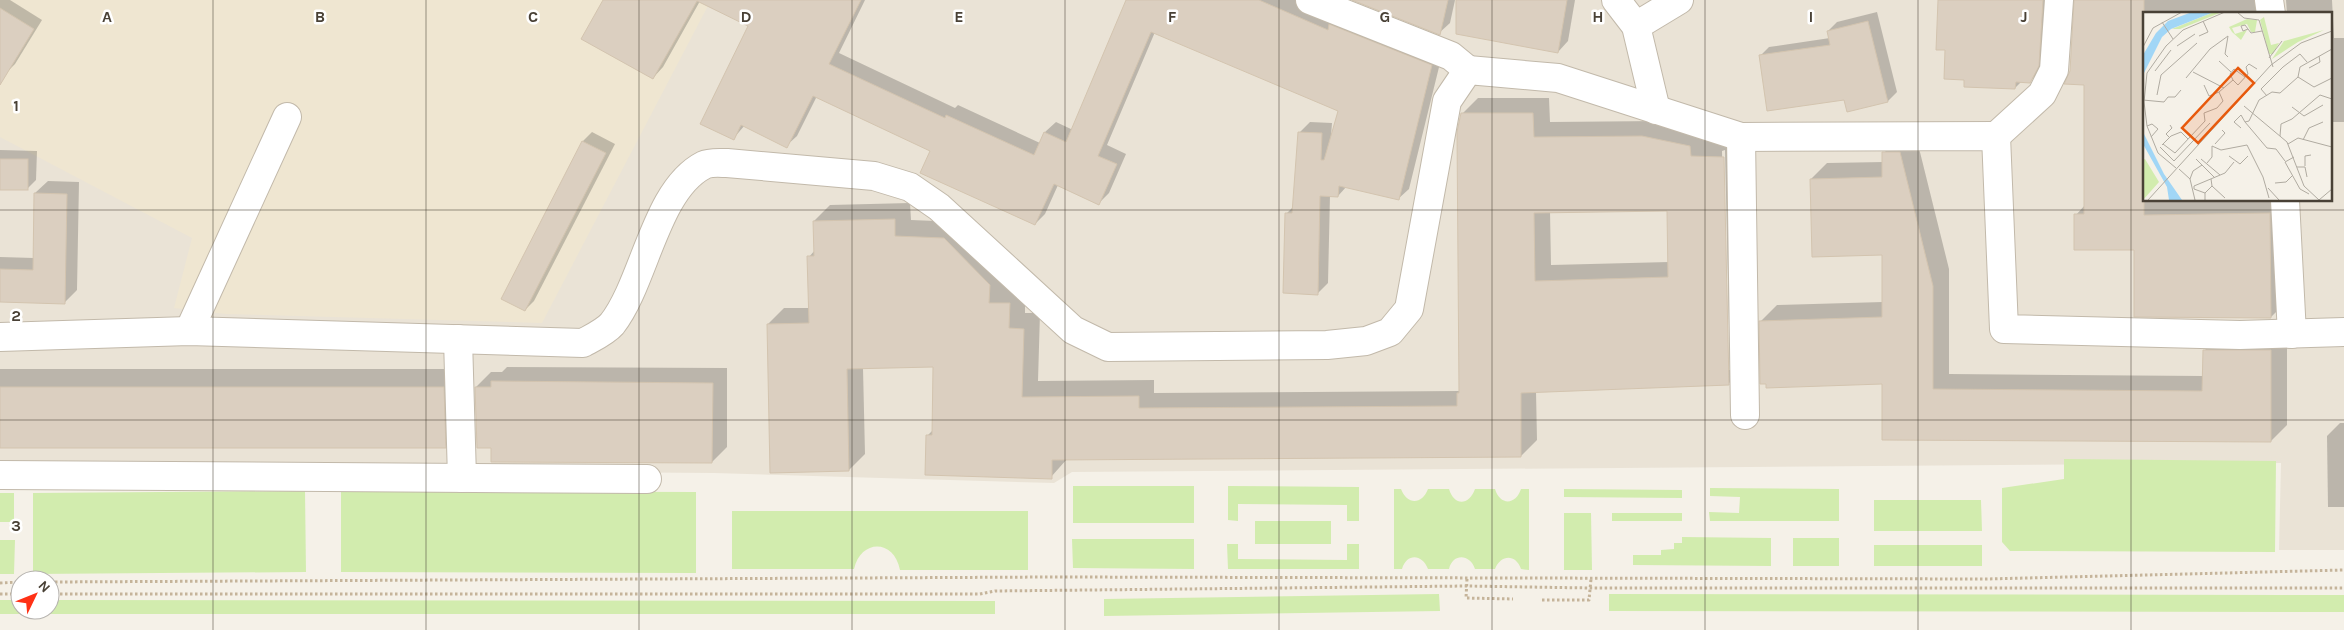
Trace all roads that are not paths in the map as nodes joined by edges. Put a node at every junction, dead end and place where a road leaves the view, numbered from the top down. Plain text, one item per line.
1 (1310, 0) edge
2 (1616, 0) edge
3 (1678, 0) edge
4 (2059, 0) edge
5 (1636, 26) junction
6 (1468, 70) junction
7 (1656, 110) junction
8 (287, 118) dead end
9 (1996, 136) junction
10 (1741, 138) junction
11 (2285, 201) edge
12 (189, 331) junction
13 (2344, 332) edge
14 (2292, 334) junction
15 (0, 337) edge
16 (458, 339) junction
17 (1745, 415) dead end
18 (0, 475) edge
19 (462, 478) junction
20 (647, 479) dead end

1 - 6 street
2 - 5 street
3 - 5 street
4 - 9 street
5 - 7 street
6 - 7 street
6 - 16 street
7 - 10 street
8 - 12 street
9 - 10 street
9 - 14 street
10 - 17 street
11 - 14 street
12 - 15 street
12 - 16 street
13 - 14 street
16 - 19 street
18 - 19 street
19 - 20 street

